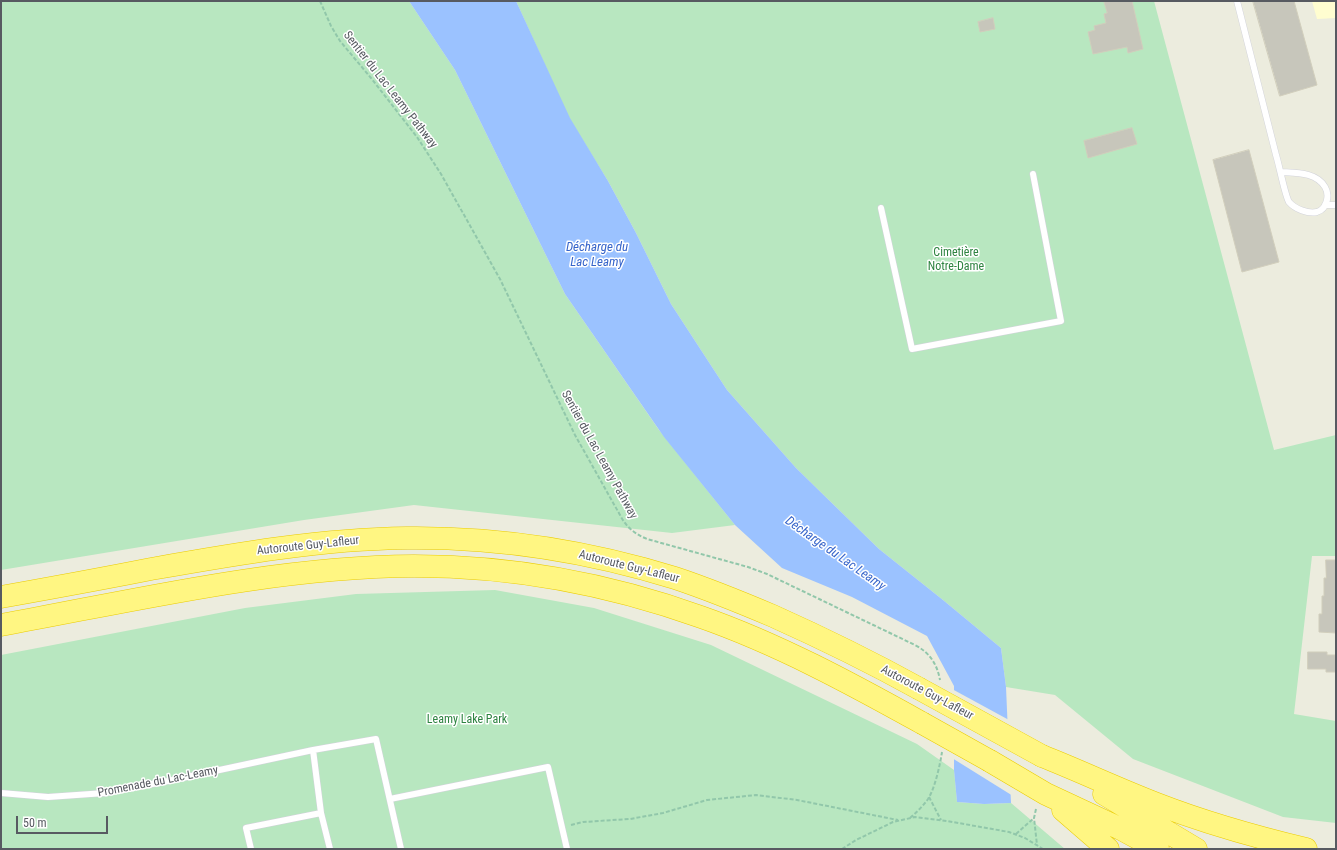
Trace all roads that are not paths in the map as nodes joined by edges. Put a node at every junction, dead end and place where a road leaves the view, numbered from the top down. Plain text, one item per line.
1 (1237, 1) edge
2 (1281, 172) junction
3 (1033, 174) dead end
4 (1336, 205) edge
5 (1325, 206) junction
6 (881, 208) dead end
7 (1, 597) edge
8 (1, 625) edge
9 (313, 750) junction
10 (1042, 756) junction
11 (1, 793) edge
12 (390, 799) junction
13 (1041, 802) junction
14 (321, 813) junction
15 (251, 849) edge
16 (330, 849) edge
17 (401, 849) edge
18 (567, 849) edge
19 (1108, 849) edge
20 (1158, 849) edge
21 (1196, 849) edge
22 (1306, 849) edge

1 - 2 lane
2 - 5 lane
2 - 5 lane
3 - 6 lane
4 - 5 lane
7 - 10 highway, Autoroute Guy-Lafleur, bridge
8 - 13 highway, bridge
9 - 11 lane, Promenade du Lac-Leamy
9 - 12 lane, Promenade du Lac-Leamy
9 - 14 lane
10 - 21 highway, Autoroute Guy-Lafleur
10 - 22 highway
12 - 17 lane
12 - 18 lane
13 - 19 highway
13 - 20 highway
14 - 15 lane
14 - 16 lane

